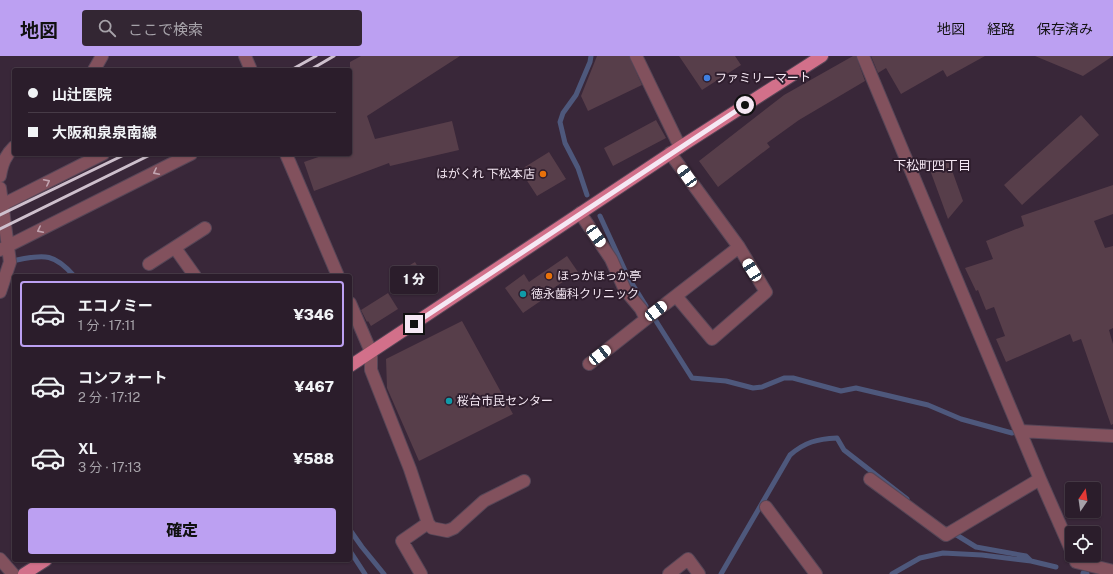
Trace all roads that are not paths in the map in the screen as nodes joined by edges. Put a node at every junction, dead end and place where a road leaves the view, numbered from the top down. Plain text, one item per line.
1 (102, 56) edge
2 (245, 56) edge
3 (636, 56) edge
4 (822, 56) edge
5 (863, 56) edge
6 (95, 68) edge
7 (250, 68) edge
8 (12, 149) edge
9 (675, 150) junction
10 (99, 156) edge
11 (187, 156) edge
12 (287, 156) edge
13 (0, 176) edge
14 (0, 188) edge
15 (2, 205) edge
16 (580, 213) junction
17 (205, 228) dead end
18 (738, 247) junction
19 (4, 248) edge
20 (175, 248) junction
21 (149, 264) dead end
22 (194, 274) edge
23 (337, 274) edge
24 (0, 292) edge
25 (676, 296) junction
26 (352, 308) edge
27 (646, 319) junction
28 (371, 352) junction
29 (589, 364) dead end
30 (352, 365) edge
31 (1020, 431) junction
32 (1113, 436) edge
33 (870, 479) dead end
34 (1040, 479) junction
35 (524, 480) dead end
36 (766, 507) dead end
37 (428, 523) junction
38 (1065, 539) edge
39 (0, 559) edge
40 (43, 562) edge
41 (1078, 562) edge
42 (1113, 571) edge
43 (420, 573) edge
44 (13, 574) edge
45 (24, 574) edge
46 (669, 574) edge
47 (699, 574) edge
48 (816, 574) edge

1 - 6 street
2 - 7 street
3 - 9 street
4 - 9 main road
5 - 31 street
8 - 13 street
9 - 16 main road
9 - 18 street
15 -> 10 street
11 -> 19 street
12 - 23 street
14 - 15 street
15 - 19 street
16 - 27 street
16 - 28 main road
17 - 20 street
18 - 25 street
18 - 25 street
19 - 24 street
20 - 21 street
20 - 22 street
25 - 27 street
26 - 28 street
27 - 29 street
28 - 30 main road
28 - 37 street
31 - 32 street
31 - 34 street
33 - 34 street
34 - 38 street
35 - 37 street
36 - 48 street
37 - 43 street
39 - 44 street
40 - 45 main road
41 - 42 street
46 - 47 street

